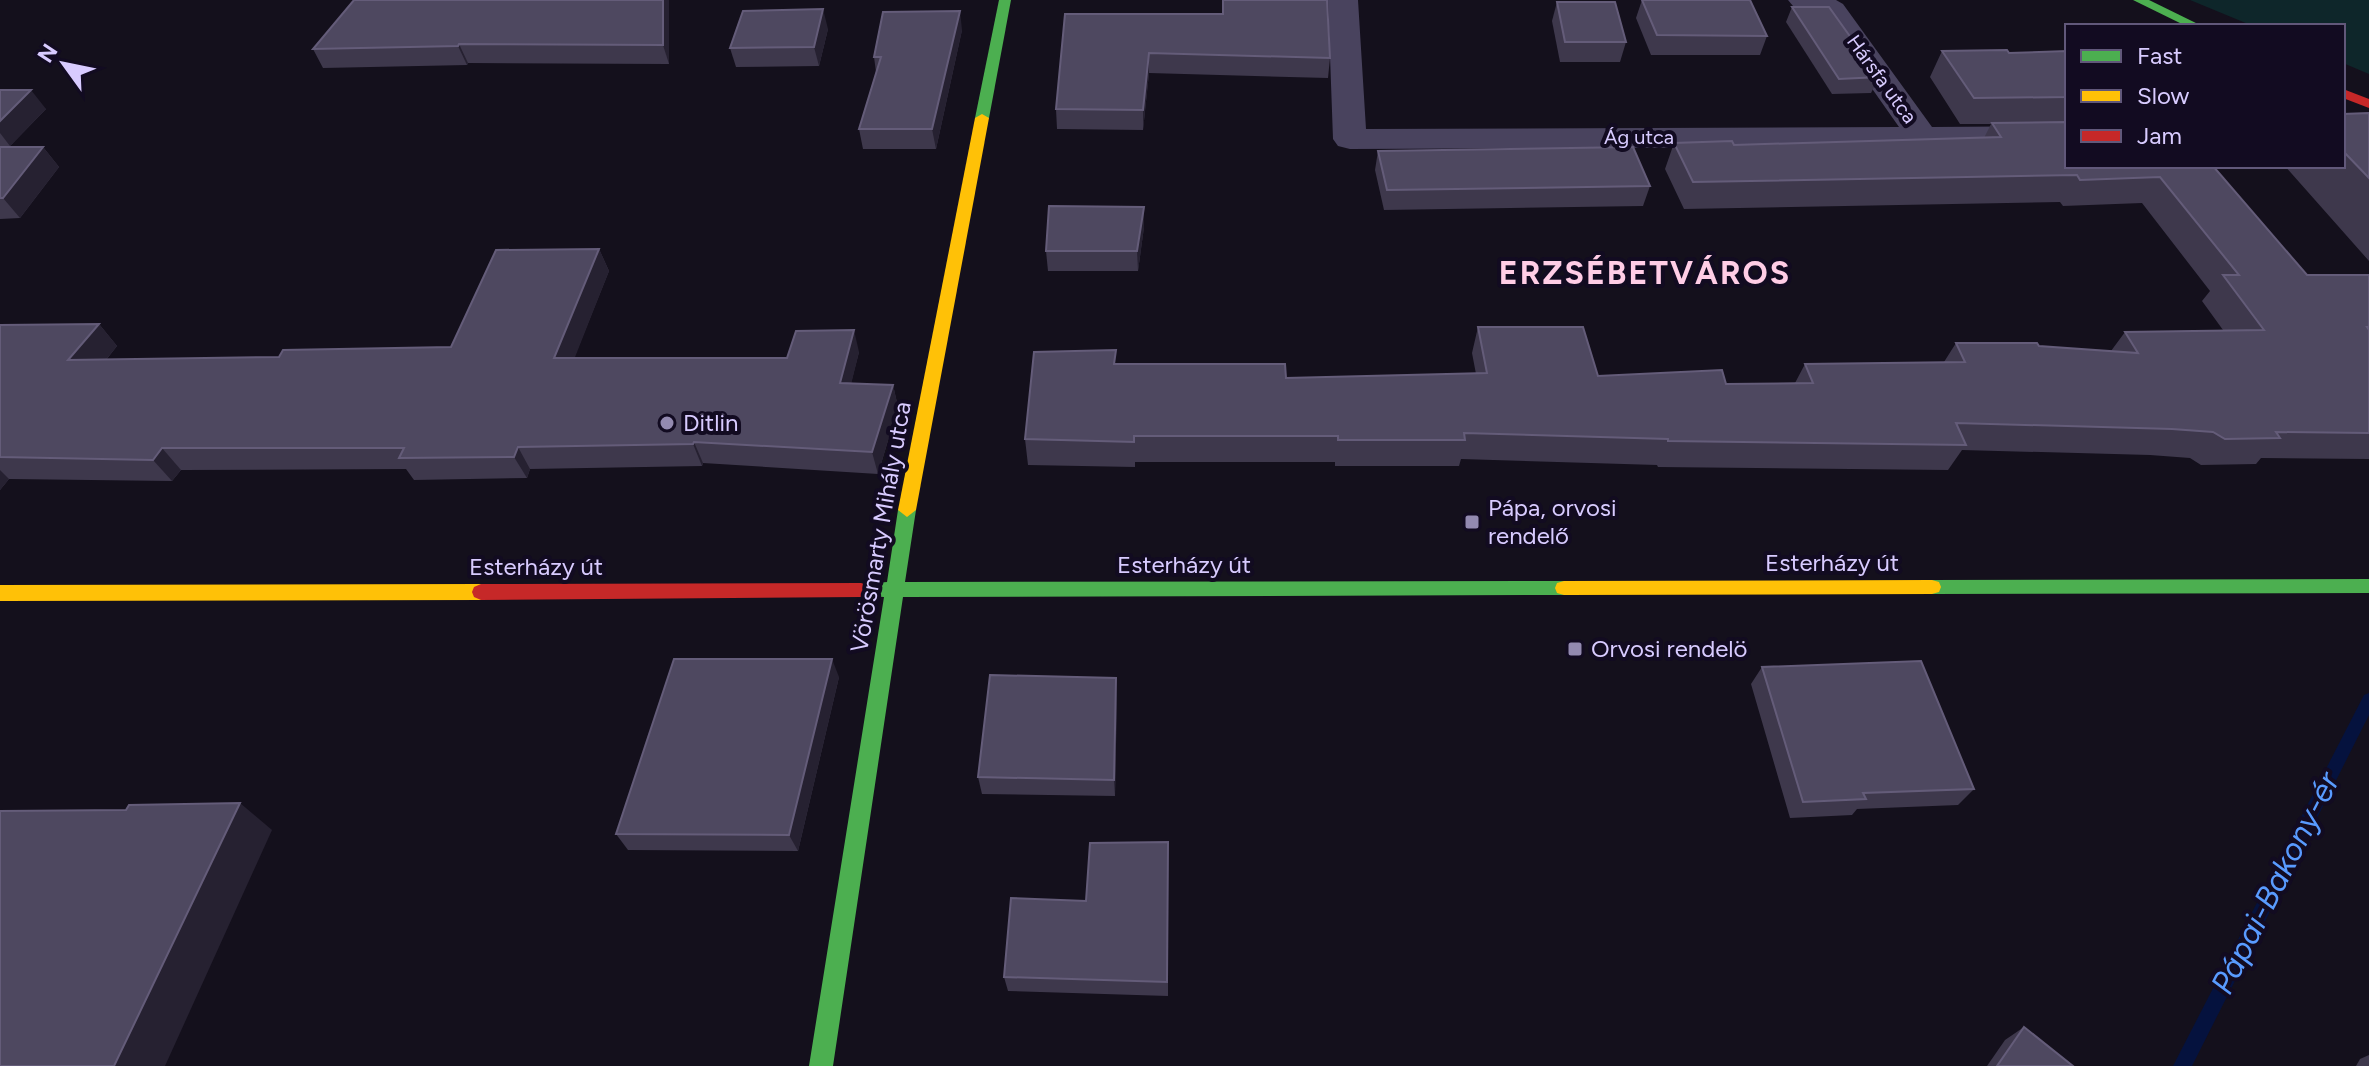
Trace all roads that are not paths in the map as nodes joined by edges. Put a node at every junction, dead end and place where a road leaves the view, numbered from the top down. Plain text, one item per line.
1 (1005, 0) edge
2 (1343, 0) edge
3 (1803, 0) edge
4 (2139, 0) edge
5 (2192, 24) edge
6 (2345, 94) edge
7 (2369, 104) edge
8 (1921, 134) junction
9 (2065, 136) edge
10 (2369, 586) edge
11 (892, 589) junction
12 (0, 593) edge
13 (821, 1066) edge

1 - 11 street, Vörösmarty Mihály utca
2 - 8 street, Ág utca
3 - 8 street, Hársfa utca
4 - 5 street
6 - 7 street
8 - 9 street, Ág utca
10 - 11 street, Esterházy út
11 - 12 street, Esterházy út
11 - 13 street, Vörösmarty Mihály utca

